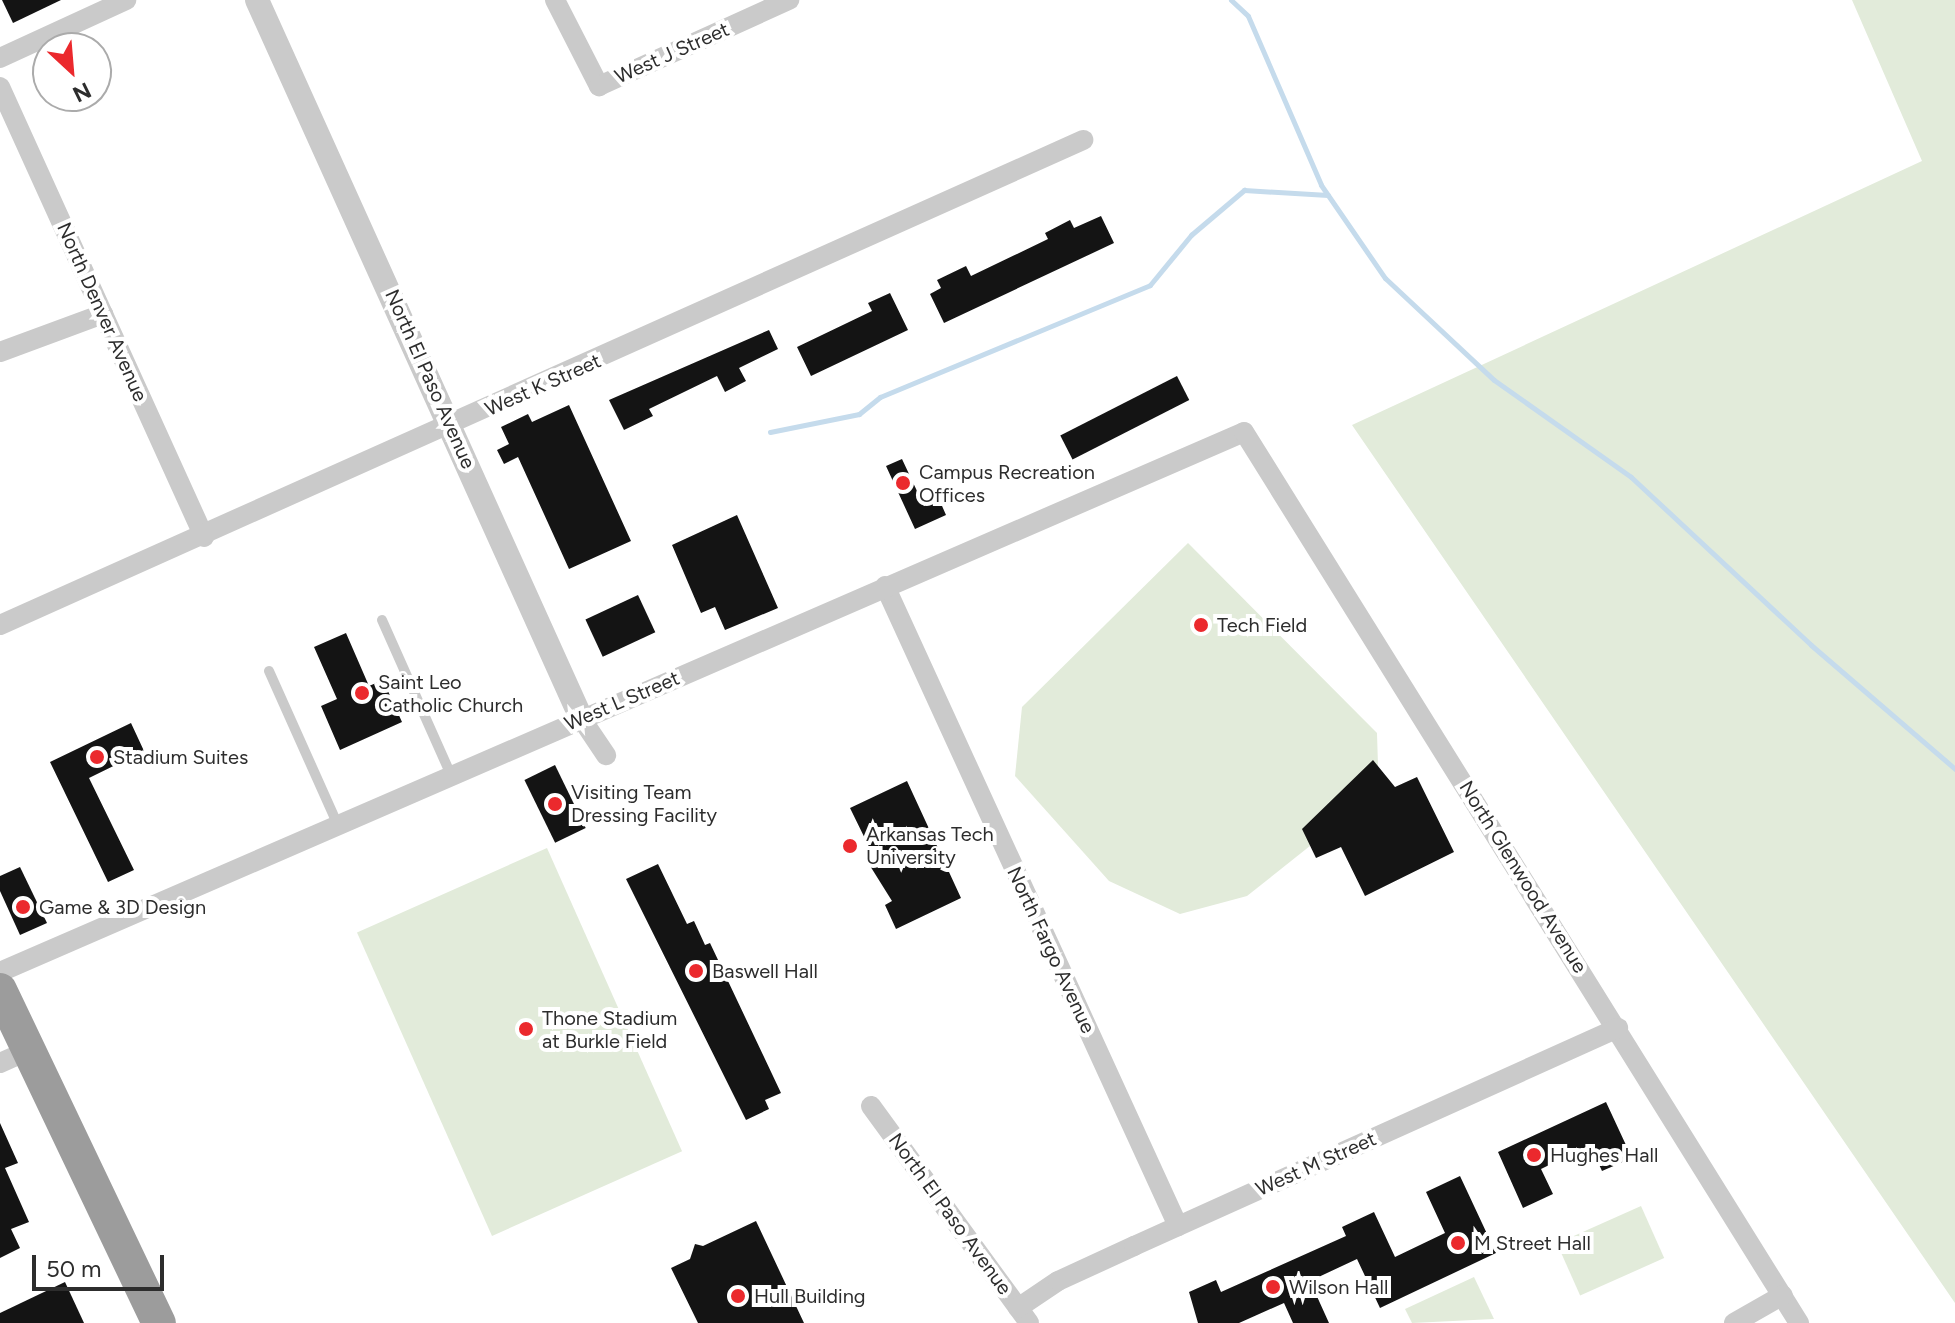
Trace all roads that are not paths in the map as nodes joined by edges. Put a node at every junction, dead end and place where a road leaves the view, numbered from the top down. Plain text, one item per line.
1 (126, 0) edge
2 (257, 0) edge
3 (555, 0) edge
4 (789, 0) edge
5 (0, 58) edge
6 (0, 87) edge
7 (1083, 140) dead end
8 (103, 314) junction
9 (0, 352) edge
10 (452, 427) junction
11 (1244, 432) joint
12 (204, 537) junction
13 (885, 586) junction
14 (382, 620) dead end
15 (0, 625) edge
16 (269, 671) dead end
17 (581, 718) junction
18 (606, 755) dead end
19 (451, 775) junction
20 (338, 825) junction
21 (1, 991) edge
22 (1618, 1028) junction
23 (31, 1049) junction
24 (0, 1063) edge
25 (871, 1106) dead end
26 (1178, 1226) junction
27 (1783, 1295) junction
28 (1024, 1316) edge
29 (159, 1323) edge
30 (1734, 1323) edge
31 (1799, 1323) edge

1 - 5 street
2 - 10 street, North El Paso Avenue
3 - 4 street, West J Street
6 - 8 street, North Denver Avenue
7 - 10 street, West K Street
8 - 9 street
8 - 12 street, North Denver Avenue
10 - 12 street, West K Street
10 - 17 street, North El Paso Avenue
11 - 13 street, West L Street
11 - 22 street, North Glenwood Avenue
12 - 15 street, West K Street
13 - 17 street, West L Street
13 - 26 street, North Fargo Avenue
14 - 19 lane
16 - 20 lane
17 - 18 street, North El Paso Avenue
17 - 19 street, West L Street
19 - 20 street, West L Street
20 - 21 street, West L Street
21 - 23 highway
22 - 26 street, West M Street
22 - 27 street, North Glenwood Avenue
23 - 24 street
23 - 29 highway
25 - 28 street, North El Paso Avenue
26 - 28 street, West M Street
27 - 30 street
27 - 31 street, North Glenwood Avenue

